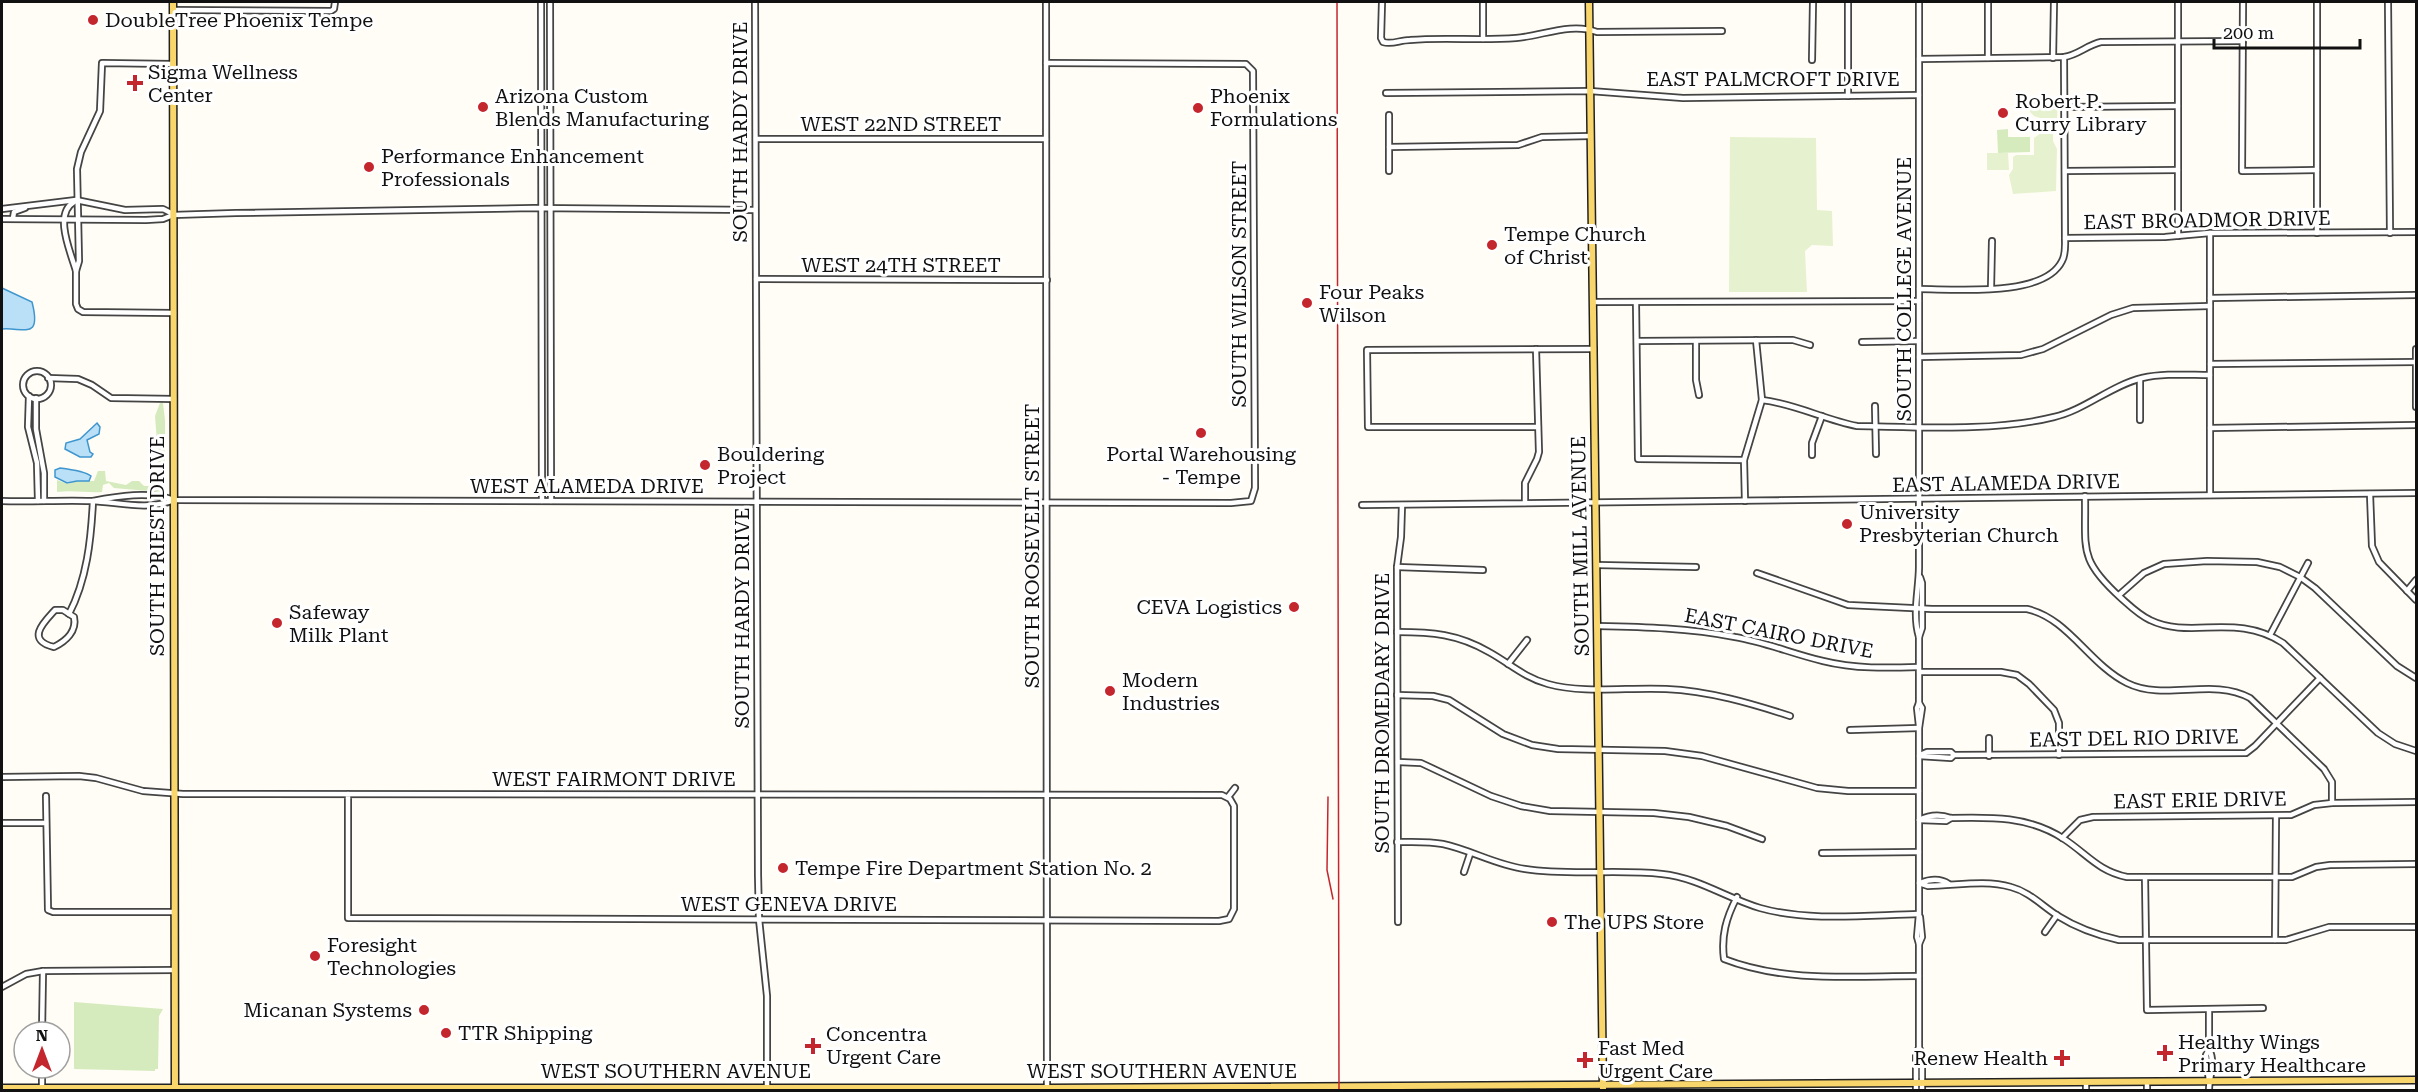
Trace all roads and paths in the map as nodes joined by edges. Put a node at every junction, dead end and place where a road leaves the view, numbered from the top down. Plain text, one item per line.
1 (172, 2) edge
2 (335, 2) edge
3 (541, 2) edge
4 (550, 2) edge
5 (755, 2) edge
6 (1046, 2) edge
7 (1383, 2) edge
8 (1483, 2) edge
9 (1589, 2) edge
10 (1813, 2) edge
11 (1848, 2) edge
12 (1920, 2) edge
13 (1988, 2) edge
14 (2054, 2) edge
15 (2178, 2) edge
16 (2243, 2) edge
17 (2317, 2) edge
18 (2388, 2) edge
19 (172, 10) junction
20 (1590, 30) junction
21 (1722, 31) dead end
22 (1484, 39) junction
23 (2243, 41) junction
24 (2178, 42) junction
25 (2064, 57) junction
26 (1919, 58) junction
27 (1988, 58) junction
28 (2053, 58) junction
29 (1812, 60) dead end
30 (1046, 63) junction
31 (172, 64) junction
32 (1590, 91) junction
33 (1386, 93) dead end
34 (1919, 95) junction
35 (1848, 96) junction
36 (2178, 106) junction
37 (2066, 107) junction
38 (1389, 115) dead end
39 (1591, 136) junction
40 (756, 139) junction
41 (1046, 139) junction
42 (1389, 147) junction
43 (2178, 170) junction
44 (2317, 170) junction
45 (1389, 171) dead end
46 (2066, 171) junction
47 (76, 200) junction
48 (32, 204) junction
49 (542, 208) junction
50 (551, 208) junction
51 (2, 209) edge
52 (755, 210) junction
53 (173, 215) junction
54 (13, 218) junction
55 (64, 218) junction
56 (2, 219) edge
57 (78, 219) junction
58 (2416, 232) edge
59 (2210, 233) junction
60 (2317, 233) junction
61 (2390, 233) junction
62 (2178, 236) junction
63 (2065, 238) junction
64 (1992, 241) dead end
65 (76, 271) junction
66 (756, 279) junction
67 (1047, 280) junction
68 (1991, 288) junction
69 (1919, 289) junction
70 (2416, 295) edge
71 (2210, 298) junction
72 (1919, 301) junction
73 (1593, 302) junction
74 (1636, 303) junction
75 (2210, 306) junction
76 (174, 313) junction
77 (1756, 340) junction
78 (1637, 341) junction
79 (1696, 341) junction
80 (1919, 341) junction
81 (1862, 342) dead end
82 (1810, 345) dead end
83 (1536, 349) junction
84 (1594, 349) junction
85 (2416, 349) edge
86 (1919, 357) junction
87 (2416, 362) edge
88 (2210, 364) junction
89 (2210, 375) junction
90 (48, 378) junction
91 (2140, 379) junction
92 (1699, 395) dead end
93 (29, 396) junction
94 (36, 398) junction
95 (174, 399) junction
96 (1762, 400) junction
97 (1875, 406) dead end
98 (2416, 406) edge
99 (2066, 414) junction
100 (1821, 416) junction
101 (2140, 420) dead end
102 (2069, 422) dead end
103 (2416, 425) edge
104 (1875, 426) junction
105 (1919, 426) junction
106 (1538, 427) junction
107 (2210, 428) junction
108 (1876, 454) dead end
109 (1812, 455) dead end
110 (1744, 460) junction
111 (2416, 493) edge
112 (2370, 494) junction
113 (2210, 495) junction
114 (2085, 496) junction
115 (1919, 499) junction
116 (174, 500) junction
117 (2, 501) edge
118 (41, 501) junction
119 (93, 501) junction
120 (542, 501) junction
121 (551, 501) junction
122 (1251, 501) joint
123 (1745, 501) junction
124 (757, 502) junction
125 (1047, 502) junction
126 (1596, 502) junction
127 (1525, 503) junction
128 (1362, 505) dead end
129 (1401, 505) junction
130 (2308, 563) dead end
131 (1597, 565) junction
132 (1397, 567) junction
133 (1696, 567) dead end
134 (1483, 570) dead end
135 (1757, 573) dead end
136 (2300, 577) junction
137 (2416, 580) edge
138 (2407, 591) junction
139 (2119, 595) junction
140 (2416, 600) edge
141 (1919, 608) junction
142 (69, 614) junction
143 (1598, 626) junction
144 (1397, 632) junction
145 (2271, 635) junction
146 (1527, 640) dead end
147 (1508, 664) junction
148 (1919, 669) junction
149 (2320, 678) junction
150 (2416, 678) edge
151 (2127, 683) junction
152 (1598, 688) junction
153 (2124, 691) dead end
154 (1397, 695) junction
155 (1790, 716) dead end
156 (2276, 723) junction
157 (1919, 728) junction
158 (1851, 730) dead end
159 (1989, 738) dead end
160 (1598, 750) junction
161 (2416, 752) edge
162 (2059, 754) junction
163 (1919, 756) junction
164 (1989, 756) junction
165 (1398, 762) junction
166 (2, 777) edge
167 (1235, 788) dead end
168 (1919, 791) junction
169 (173, 794) junction
170 (348, 794) junction
171 (758, 795) junction
172 (1048, 795) junction
173 (46, 796) dead end
174 (1229, 798) junction
175 (2416, 802) edge
176 (2332, 803) junction
177 (1599, 813) junction
178 (2276, 816) junction
179 (1919, 820) junction
180 (2, 823) edge
181 (46, 823) junction
182 (2062, 838) junction
183 (1762, 839) dead end
184 (1397, 842) junction
185 (1919, 852) junction
186 (1821, 853) dead end
187 (1470, 854) junction
188 (2416, 864) edge
189 (1464, 872) dead end
190 (1600, 873) junction
191 (2276, 877) junction
192 (2145, 878) junction
193 (1919, 883) junction
194 (1737, 897) junction
195 (173, 912) junction
196 (1919, 914) junction
197 (2057, 915) junction
198 (759, 919) junction
199 (1048, 920) junction
200 (1398, 922) dead end
201 (2416, 927) edge
202 (2045, 932) dead end
203 (2275, 940) junction
204 (2145, 941) junction
205 (174, 970) junction
206 (42, 971) junction
207 (1919, 976) junction
208 (2, 987) edge
209 (2263, 1008) dead end
210 (2209, 1010) junction
211 (42, 1020) edge
212 (42, 1080) edge
213 (2416, 1080) edge
214 (2209, 1081) junction
215 (2086, 1082) junction
216 (2147, 1082) junction
217 (1919, 1087) edge
218 (2, 1088) edge
219 (42, 1088) junction
220 (1603, 1088) edge
221 (175, 1089) edge
222 (277, 1089) edge
223 (437, 1089) edge
224 (522, 1089) edge
225 (767, 1089) edge
226 (1047, 1089) edge
227 (1326, 1089) edge
228 (1352, 1089) edge
229 (2086, 1090) edge
230 (2146, 1090) edge
231 (2209, 1090) edge

1 - 19 main road, SOUTH PRIEST DRIVE
2 - 19 street
3 - 49 street
4 - 50 street
5 - 40 street, SOUTH HARDY DRIVE
6 - 30 street, SOUTH ROOSEVELT STREET
7 - 22 street
8 - 22 street
9 - 20 main road, SOUTH MILL AVENUE
10 - 29 street
11 - 35 street
12 - 26 street, SOUTH COLLEGE AVENUE
13 - 27 street
14 - 28 street
15 - 24 street
16 - 23 street
17 - 44 street
18 - 61 street
19 - 31 main road, SOUTH PRIEST DRIVE
20 - 21 street
20 - 22 street
20 - 32 main road, SOUTH MILL AVENUE
23 - 24 street
23 - 44 street
24 - 25 street
24 - 36 street
25 - 28 street
25 - 37 street
26 - 27 street
26 - 34 street, SOUTH COLLEGE AVENUE
27 - 28 street
30 - 41 street, SOUTH ROOSEVELT STREET
30 - 122 street, SOUTH WILSON STREET
31 - 47 street
31 - 53 main road, SOUTH PRIEST DRIVE
32 - 33 street, EAST PALMCROFT DRIVE
32 - 35 street, EAST PALMCROFT DRIVE
32 - 39 main road, SOUTH MILL AVENUE
34 - 35 street, EAST PALMCROFT DRIVE
34 - 69 street, SOUTH COLLEGE AVENUE
36 - 37 street
36 - 43 street
37 - 46 street
38 - 42 street
39 - 42 street
39 - 73 main road, SOUTH MILL AVENUE
40 - 41 street, WEST 22ND STREET
40 - 52 street, SOUTH HARDY DRIVE
41 - 67 street, SOUTH ROOSEVELT STREET
42 - 45 street
43 - 46 street
43 - 62 street
44 - 60 street
46 - 63 street
47 - 48 street
47 - 53 street
47 - 55 street
47 - 57 street
48 - 51 street
48 - 54 street
49 - 50 street
49 - 53 street
49 - 120 street
50 - 52 street
50 - 121 street
52 - 66 street, SOUTH HARDY DRIVE
53 - 57 street
53 - 76 main road, SOUTH PRIEST DRIVE
54 - 55 street
54 - 56 street
55 - 57 street
55 - 65 street
57 - 65 street
58 - 61 street, EAST BROADMOR DRIVE
59 - 60 street, EAST BROADMOR DRIVE
59 - 62 street, EAST BROADMOR DRIVE
59 - 71 street
60 - 61 street, EAST BROADMOR DRIVE
62 - 63 street, EAST BROADMOR DRIVE
63 - 68 street, EAST BROADMOR DRIVE
64 - 68 street
65 - 76 street
66 - 67 street, WEST 24TH STREET
66 - 124 street, SOUTH HARDY DRIVE
67 - 125 street, SOUTH ROOSEVELT STREET
68 - 69 street, EAST BROADMOR DRIVE
69 - 72 street, SOUTH COLLEGE AVENUE
70 - 71 street
71 - 75 street
72 - 74 street
72 - 80 street, SOUTH COLLEGE AVENUE
73 - 74 street
73 - 84 main road, SOUTH MILL AVENUE
74 - 78 street
75 - 86 street
75 - 88 street
76 - 95 main road, SOUTH PRIEST DRIVE
77 - 79 street
77 - 82 street
77 - 96 street
78 - 79 street
78 - 110 street
79 - 92 street
80 - 81 street
80 - 86 street, SOUTH COLLEGE AVENUE
83 - 84 street
83 - 106 street
83 - 106 street
84 - 126 main road, SOUTH MILL AVENUE
85 - 87 street
86 - 105 street, SOUTH COLLEGE AVENUE
87 - 88 street
87 - 98 street
88 - 89 street
89 - 91 street
89 - 107 street
90 - 93 street
90 - 94 street
90 - 95 street
91 - 99 street
91 - 101 street
93 - 94 street
93 - 118 street
94 - 118 street
95 - 116 main road, SOUTH PRIEST DRIVE
96 - 100 street
96 - 110 street
97 - 104 street
99 - 102 street
99 - 105 street
100 - 104 street
100 - 109 street
103 - 107 street
104 - 105 street
104 - 108 street
105 - 115 street, SOUTH COLLEGE AVENUE
106 - 127 street
107 - 113 street
110 - 123 street
111 - 112 street, EAST ALAMEDA DRIVE
112 - 113 street, EAST ALAMEDA DRIVE
112 - 138 street
113 - 114 street, EAST ALAMEDA DRIVE
114 - 115 street, EAST ALAMEDA DRIVE
114 - 139 street
115 - 123 street, EAST ALAMEDA DRIVE
115 - 141 street, SOUTH COLLEGE AVENUE
116 - 119 street, WEST ALAMEDA DRIVE
116 - 119 street, WEST ALAMEDA DRIVE
116 - 120 street, WEST ALAMEDA DRIVE
116 - 169 main road, SOUTH PRIEST DRIVE
117 - 118 street, WEST ALAMEDA DRIVE
118 - 119 street, WEST ALAMEDA DRIVE
119 - 142 street
120 - 121 street, WEST ALAMEDA DRIVE
121 - 124 street, WEST ALAMEDA DRIVE
122 - 125 street, WEST ALAMEDA DRIVE
123 - 126 street, EAST ALAMEDA DRIVE
124 - 125 street, WEST ALAMEDA DRIVE
124 - 171 street, SOUTH HARDY DRIVE
125 - 172 street, SOUTH ROOSEVELT STREET
126 - 127 street
126 - 131 main road, SOUTH MILL AVENUE
127 - 129 street
128 - 129 street
129 - 132 street, SOUTH DROMEDARY DRIVE
130 - 136 street
131 - 133 street
131 - 143 main road, SOUTH MILL AVENUE
132 - 134 street
132 - 144 street, SOUTH DROMEDARY DRIVE
135 - 141 street
136 - 139 street
136 - 145 street
136 - 150 street
137 - 138 street
138 - 140 street
139 - 145 street
141 - 148 street, SOUTH COLLEGE AVENUE
141 - 151 street
142 - 142 street
143 - 148 street, EAST CAIRO DRIVE
143 - 152 main road, SOUTH MILL AVENUE
144 - 147 street
144 - 154 street, SOUTH DROMEDARY DRIVE
145 - 149 street
146 - 147 street
147 - 152 street
148 - 157 street, SOUTH COLLEGE AVENUE
148 - 162 street, EAST CAIRO DRIVE
149 - 156 street, EAST DEL RIO DRIVE
149 - 161 street
151 - 153 street
151 - 156 street
152 - 155 street
152 - 160 main road, SOUTH MILL AVENUE
154 - 160 street
154 - 165 street, SOUTH DROMEDARY DRIVE
156 - 162 street, EAST DEL RIO DRIVE
156 - 176 street
157 - 158 street
157 - 163 street, SOUTH COLLEGE AVENUE
159 - 164 street
160 - 168 street
160 - 177 main road, SOUTH MILL AVENUE
162 - 164 street, EAST DEL RIO DRIVE
163 - 164 street, EAST DEL RIO DRIVE
163 - 168 street, SOUTH COLLEGE AVENUE
165 - 177 street
165 - 184 street, SOUTH DROMEDARY DRIVE
166 - 169 street, WEST FAIRMONT DRIVE
167 - 174 street
168 - 179 street, SOUTH COLLEGE AVENUE
169 - 170 street, WEST FAIRMONT DRIVE
169 - 195 main road, SOUTH PRIEST DRIVE
170 - 171 street, WEST FAIRMONT DRIVE
170 - 198 street, WEST GENEVA DRIVE
171 - 172 street, WEST FAIRMONT DRIVE
171 - 198 street, SOUTH HARDY DRIVE
172 - 174 street, WEST FAIRMONT DRIVE
172 - 199 street, SOUTH ROOSEVELT STREET
173 - 181 street
174 - 199 street, WEST GENEVA DRIVE
175 - 176 street, EAST ERIE DRIVE
176 - 178 street, EAST ERIE DRIVE
177 - 183 street
177 - 190 main road, SOUTH MILL AVENUE
178 - 182 street, EAST ERIE DRIVE
178 - 191 street
179 - 182 street
179 - 185 street, SOUTH COLLEGE AVENUE
180 - 181 street
181 - 195 street
182 - 192 street
184 - 187 street
184 - 200 street, SOUTH DROMEDARY DRIVE
185 - 186 street
185 - 193 street, SOUTH COLLEGE AVENUE
187 - 189 street
187 - 190 street
188 - 191 street
190 - 194 street
190 - 220 main road, SOUTH MILL AVENUE
191 - 192 street
191 - 203 street
192 - 204 street
193 - 196 street, SOUTH COLLEGE AVENUE
193 - 197 street
194 - 196 street
194 - 207 street
195 - 205 main road, SOUTH PRIEST DRIVE
196 - 207 street, SOUTH COLLEGE AVENUE
197 - 202 street
197 - 204 street
198 - 199 street, WEST GENEVA DRIVE
198 - 225 street, SOUTH HARDY DRIVE
199 - 226 street, SOUTH ROOSEVELT STREET
201 - 203 street
203 - 204 street
204 - 210 street
205 - 206 street
205 - 221 main road, SOUTH PRIEST DRIVE
206 - 208 street
206 - 211 street
207 - 217 street, SOUTH COLLEGE AVENUE
209 - 210 street
210 - 214 street
212 - 219 street
213 - 214 main road, WEST SOUTHERN AVENUE
214 - 216 main road, WEST SOUTHERN AVENUE
214 - 231 street
215 - 216 main road, WEST SOUTHERN AVENUE
215 - 217 main road, WEST SOUTHERN AVENUE
215 - 229 street
216 - 230 street
217 - 220 main road, WEST SOUTHERN AVENUE
218 - 219 main road, WEST SOUTHERN AVENUE
219 - 221 main road, WEST SOUTHERN AVENUE
220 - 228 main road, WEST SOUTHERN AVENUE
221 - 222 main road, WEST SOUTHERN AVENUE
222 - 223 main road, WEST SOUTHERN AVENUE
223 - 224 main road, WEST SOUTHERN AVENUE
224 - 225 main road, WEST SOUTHERN AVENUE
225 - 226 main road, WEST SOUTHERN AVENUE
226 - 227 main road, WEST SOUTHERN AVENUE
227 - 228 main road, WEST SOUTHERN AVENUE

